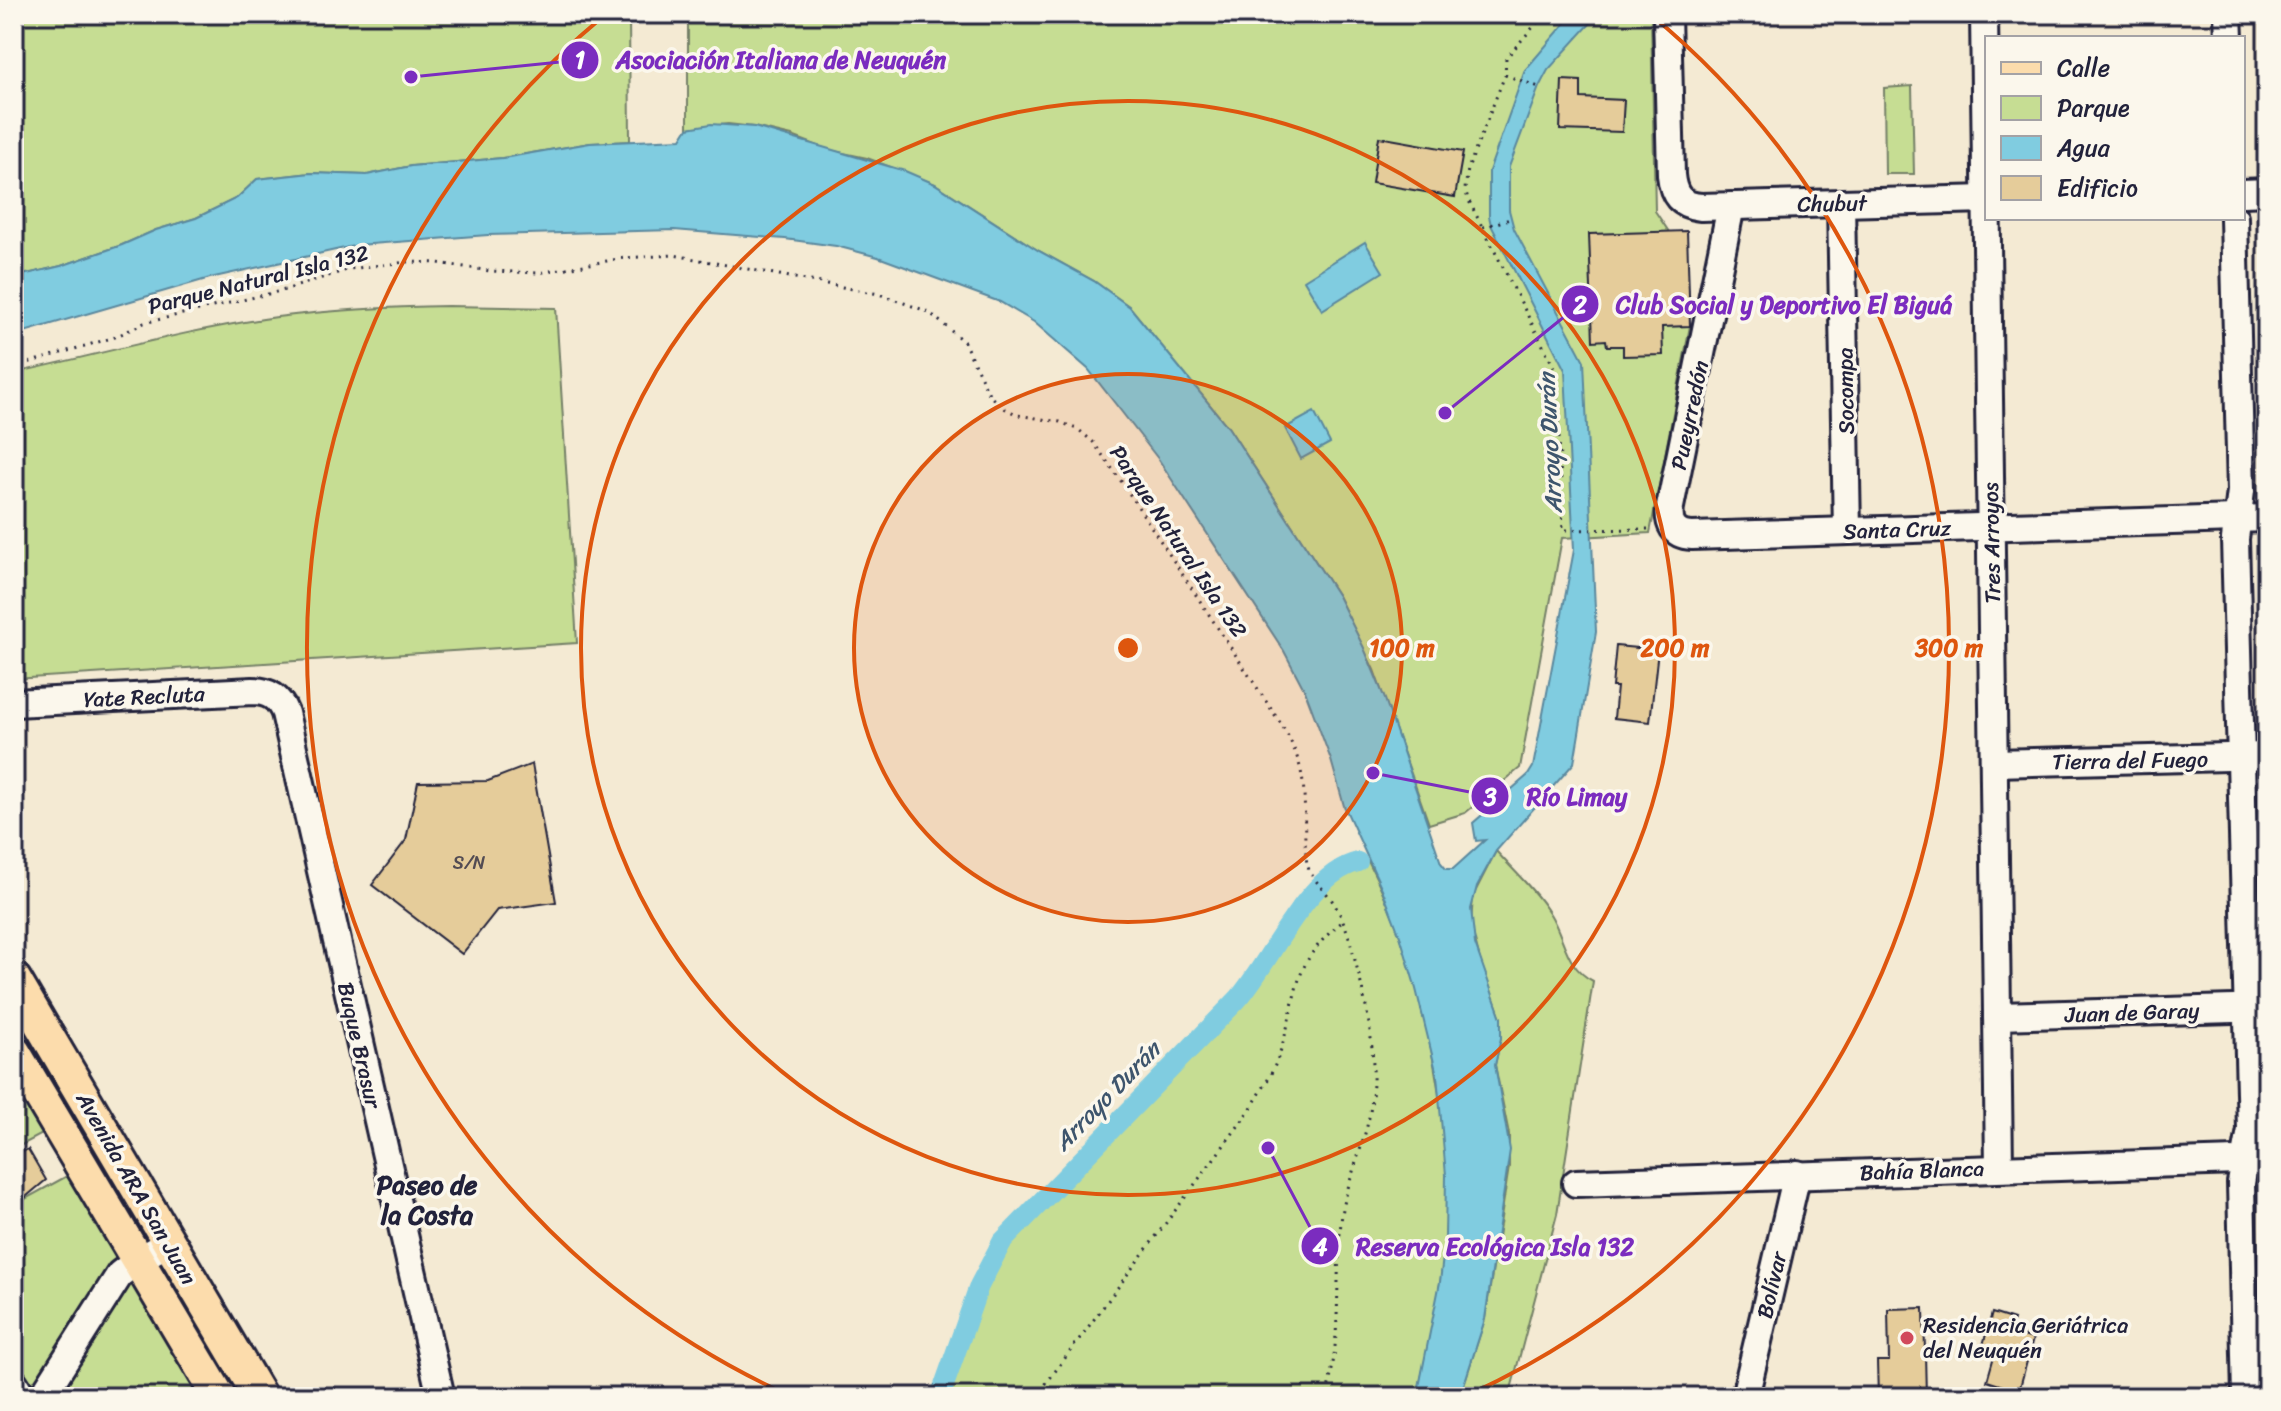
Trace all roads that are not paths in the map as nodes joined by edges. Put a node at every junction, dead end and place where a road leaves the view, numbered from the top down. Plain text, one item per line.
1 (1667, 14) edge
2 (1984, 14) edge
3 (2228, 14) edge
4 (2229, 36) edge
5 (1985, 76) edge
6 (2267, 192) edge
7 (2245, 193) edge
8 (1985, 199) edge
9 (1841, 203) junction
10 (1731, 206) junction
11 (1987, 220) edge
12 (2234, 220) edge
13 (2267, 518) edge
14 (2238, 519) junction
15 (1991, 526) junction
16 (1673, 529) joint
17 (1847, 531) junction
18 (273, 696) joint
19 (14, 703) edge
20 (2254, 757) edge
21 (1994, 763) junction
22 (14, 979) edge
23 (2257, 1008) edge
24 (1997, 1016) junction
25 (14, 1052) edge
26 (2257, 1161) edge
27 (1999, 1167) junction
28 (1797, 1174) junction
29 (1576, 1183) dead end
30 (169, 1242) junction
31 (138, 1260) junction
32 (14, 1383) edge
33 (23, 1397) edge
34 (42, 1397) edge
35 (219, 1397) edge
36 (260, 1397) edge
37 (441, 1397) edge
38 (1745, 1397) edge
39 (2246, 1397) edge

1 - 10 street, Chubut
2 - 5 street, Tres Arroyos
3 - 4 street
6 - 7 street
8 - 9 street, Chubut
9 - 10 street, Chubut
9 - 17 street, Socompa
10 - 16 street, Pueyrredón
11 - 15 street, Tres Arroyos
12 - 14 street
13 - 14 street, Santa Cruz
14 - 15 street, Santa Cruz
14 - 20 street
15 - 17 street, Santa Cruz
15 - 21 street, Tres Arroyos
16 - 17 street, Santa Cruz
18 - 19 street, Yate Recluta
18 - 37 street, Buque Brasur
20 - 21 street, Tierra del Fuego
20 - 23 street
21 - 24 street, Tres Arroyos
22 - 30 main road, Avenida ARA San Juan
23 - 24 street, Juan de Garay
23 - 26 street
24 - 27 street, Tres Arroyos
25 - 31 main road, Avenida ARA San Juan
26 - 27 street, Bahía Blanca
26 - 39 street
27 - 28 street, Bahía Blanca
28 - 29 street, Bahía Blanca
28 - 38 street, Bolívar
30 - 31 street
30 - 36 main road, Avenida ARA San Juan
31 - 34 street
31 - 35 main road, Avenida ARA San Juan
32 - 33 street

